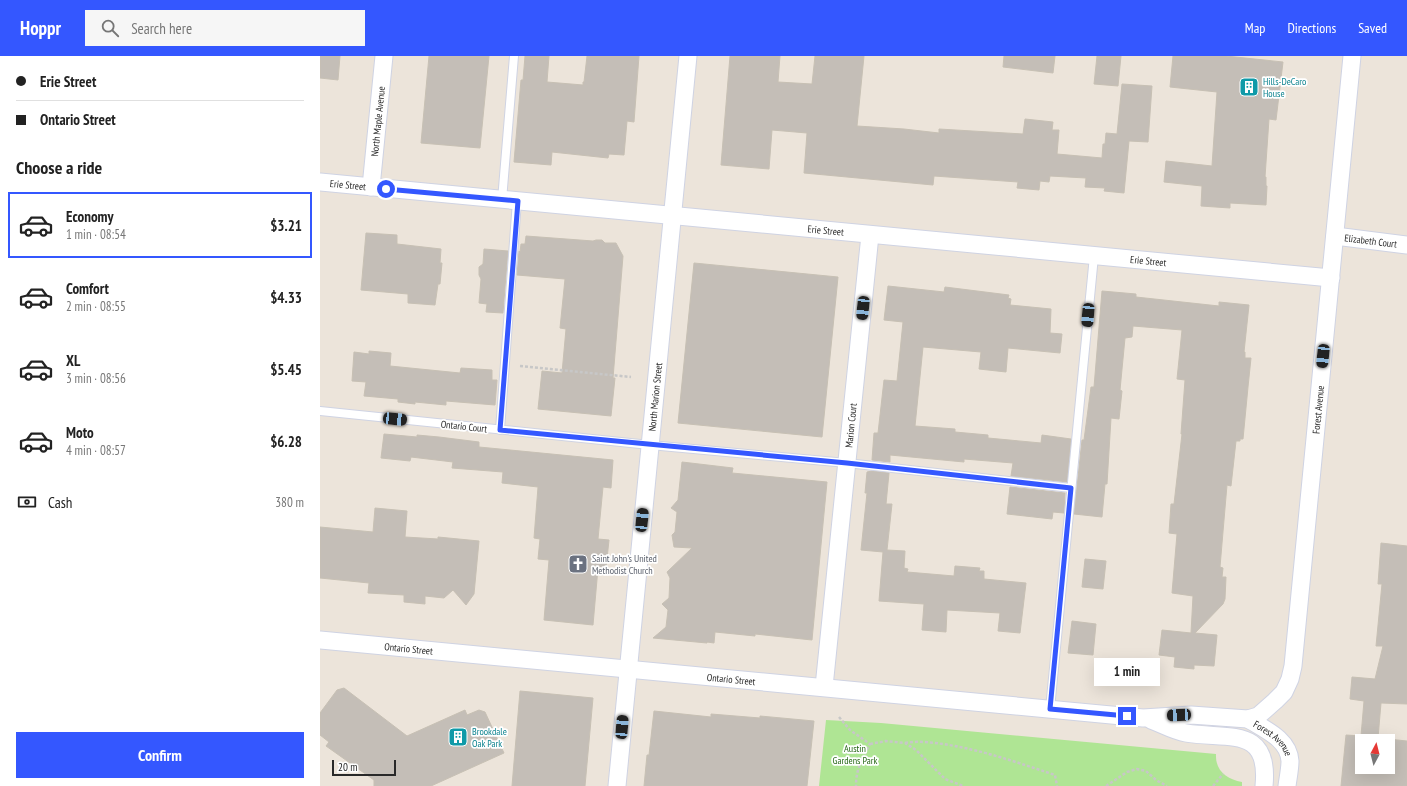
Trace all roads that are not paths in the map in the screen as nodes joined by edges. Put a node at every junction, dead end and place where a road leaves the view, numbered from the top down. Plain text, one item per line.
1 (384, 56) edge
2 (514, 56) edge
3 (688, 56) edge
4 (1352, 56) edge
5 (320, 182) edge
6 (371, 188) junction
7 (510, 200) junction
8 (672, 216) junction
9 (870, 235) junction
10 (1335, 236) junction
11 (1407, 245) edge
12 (1094, 256) junction
13 (1331, 278) junction
14 (320, 411) edge
15 (500, 430) junction
16 (650, 445) junction
17 (847, 463) junction
18 (1071, 488) junction
19 (320, 640) edge
20 (628, 669) junction
21 (824, 688) junction
22 (1050, 709) junction
23 (1143, 718) junction
24 (1241, 719) junction
25 (1227, 737) joint
26 (616, 786) edge
27 (1264, 786) edge
28 (1287, 786) edge

1 - 6 street, North Maple Avenue
2 - 7 lane
3 - 8 street, North Marion Street
4 - 10 street, Forest Avenue
5 - 6 street, Erie Street
6 - 7 street, Erie Street
7 - 8 street, Erie Street
7 - 15 lane
8 - 9 street, Erie Street
8 - 16 street, North Marion Street
9 - 12 street, Erie Street
9 - 17 street, Marion Court
10 - 11 street, Elizabeth Court
10 - 13 street, Forest Avenue
12 - 13 street, Erie Street
12 - 18 lane
13 - 24 street, Forest Avenue
14 - 15 lane, Ontario Court
15 - 16 lane, Ontario Court
16 - 17 lane, Ontario Court
16 - 20 street, North Marion Street
17 - 18 lane, Ontario Court
17 - 21 street, Marion Court
18 - 22 lane
19 - 20 street, Ontario Street
20 - 21 street, Ontario Street
20 - 26 street, North Marion Street
21 - 22 street, Ontario Street
22 - 23 street, Ontario Street
23 - 24 street, Ontario Street
23 - 25 street, Ontario Street
24 - 28 street, Forest Avenue
25 - 27 street, Forest Avenue

